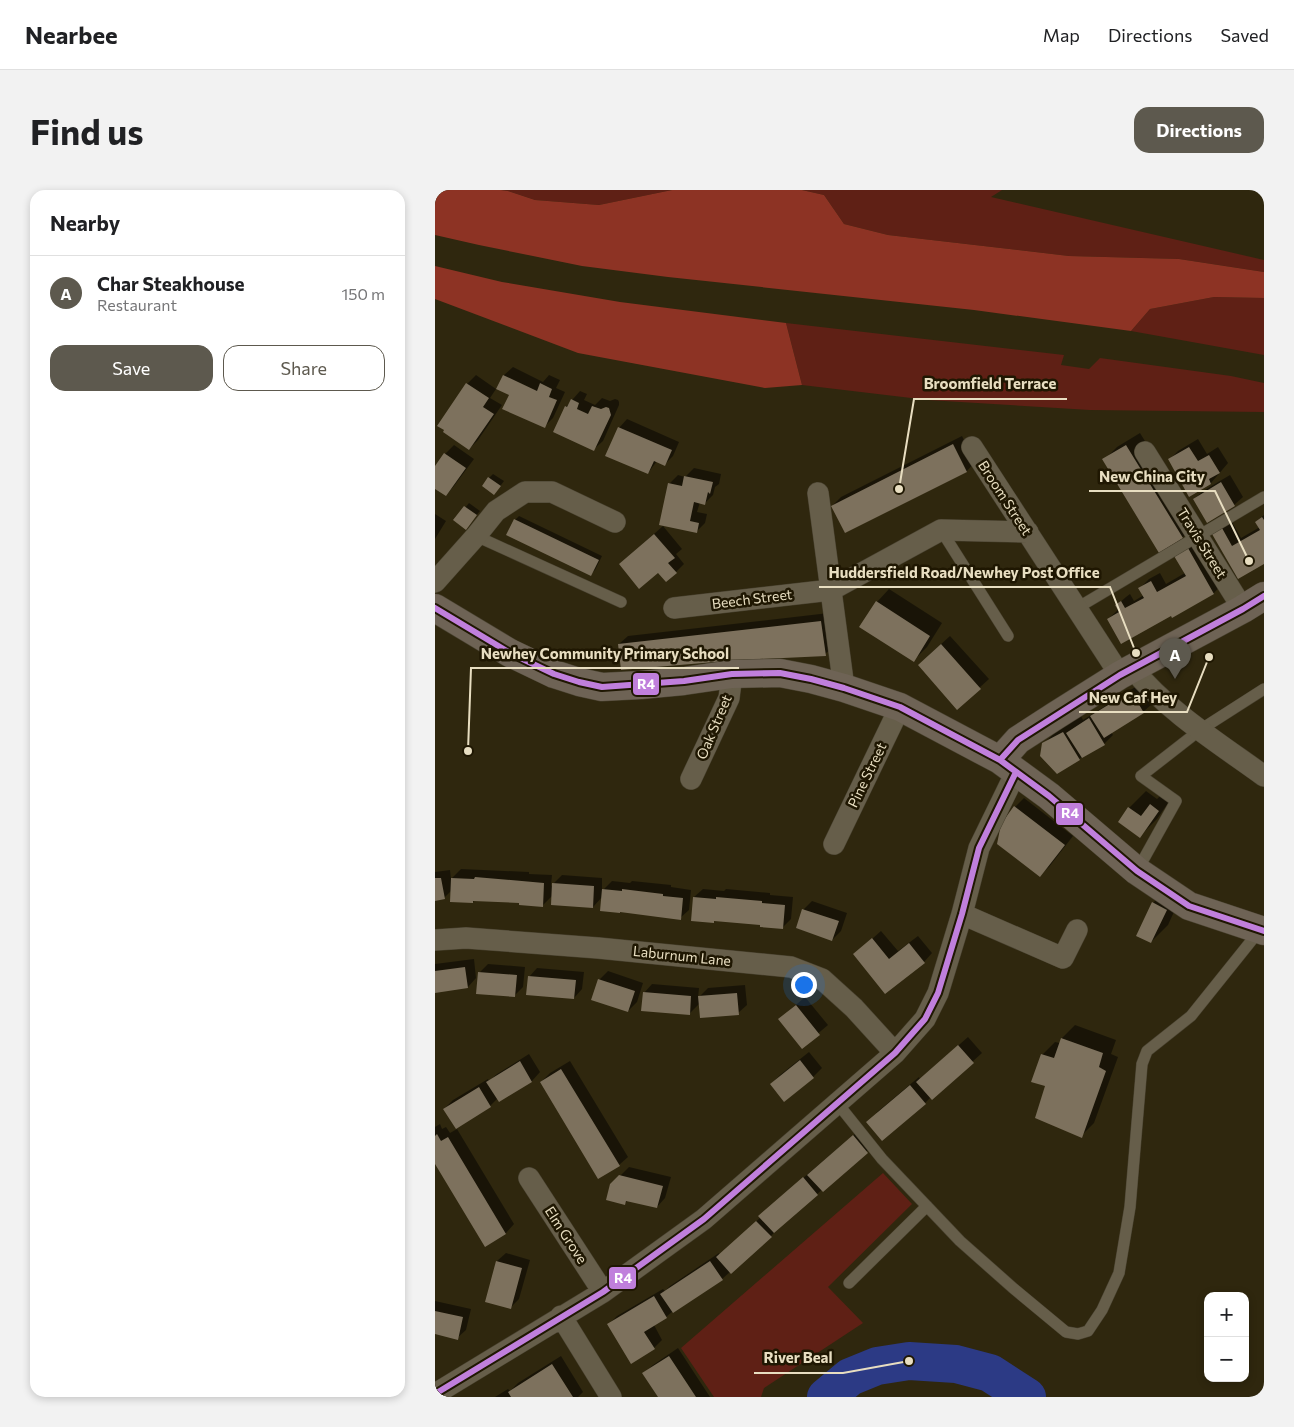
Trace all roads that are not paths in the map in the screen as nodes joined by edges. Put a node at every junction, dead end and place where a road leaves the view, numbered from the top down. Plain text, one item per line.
1 (972, 448) dead end
2 (1145, 452) dead end
3 (818, 493) dead end
4 (1264, 497) edge
5 (615, 522) dead end
6 (941, 530) junction
7 (1028, 532) junction
8 (476, 536) junction
9 (1198, 537) junction
10 (435, 582) edge
11 (831, 590) junction
12 (621, 602) dead end
13 (1253, 602) edge
14 (435, 608) edge
15 (673, 608) dead end
16 (1077, 608) junction
17 (1008, 636) dead end
18 (1127, 672) junction
19 (732, 674) junction
20 (844, 688) junction
21 (1264, 689) edge
22 (900, 707) junction
23 (1200, 730) junction
24 (1008, 766) junction
25 (1264, 776) edge
26 (691, 780) dead end
27 (834, 844) dead end
28 (1137, 870) junction
29 (962, 914) junction
30 (1263, 928) edge
31 (1077, 930) dead end
32 (435, 940) edge
33 (895, 1053) junction
34 (838, 1104) junction
35 (529, 1178) dead end
36 (927, 1206) junction
37 (849, 1283) dead end
38 (603, 1292) junction
39 (561, 1316) junction
40 (435, 1394) edge
41 (611, 1397) edge

1 - 7 street, Broom Street
2 - 9 street, Travis Street
3 - 11 street
4 - 9 lane
5 - 8 street
6 - 7 street
6 - 11 street
6 - 17 lane
7 - 16 street, Broom Street
8 - 10 street
8 - 12 lane
9 - 13 street, Travis Street
9 - 16 lane
11 - 15 street, Beech Street
11 - 20 street
13 - 18 main road
14 - 19 main road
16 - 18 street, Broom Street
18 - 23 street, Broom Street
18 - 24 main road
19 - 20 main road
19 - 26 street, Oak Street
20 - 22 main road
21 - 23 lane
22 - 24 main road
22 - 27 street, Pine Street
23 - 25 street, Broom Street
23 - 28 lane
24 - 28 main road
24 - 29 street
28 - 30 main road
29 - 31 street
29 - 33 street
30 - 36 lane
32 - 33 street, Laburnum Lane
33 - 34 street
34 - 36 lane
34 - 38 street
35 - 38 street, Elm Grove
36 - 37 lane
38 - 39 street
39 - 40 street
39 - 41 street

